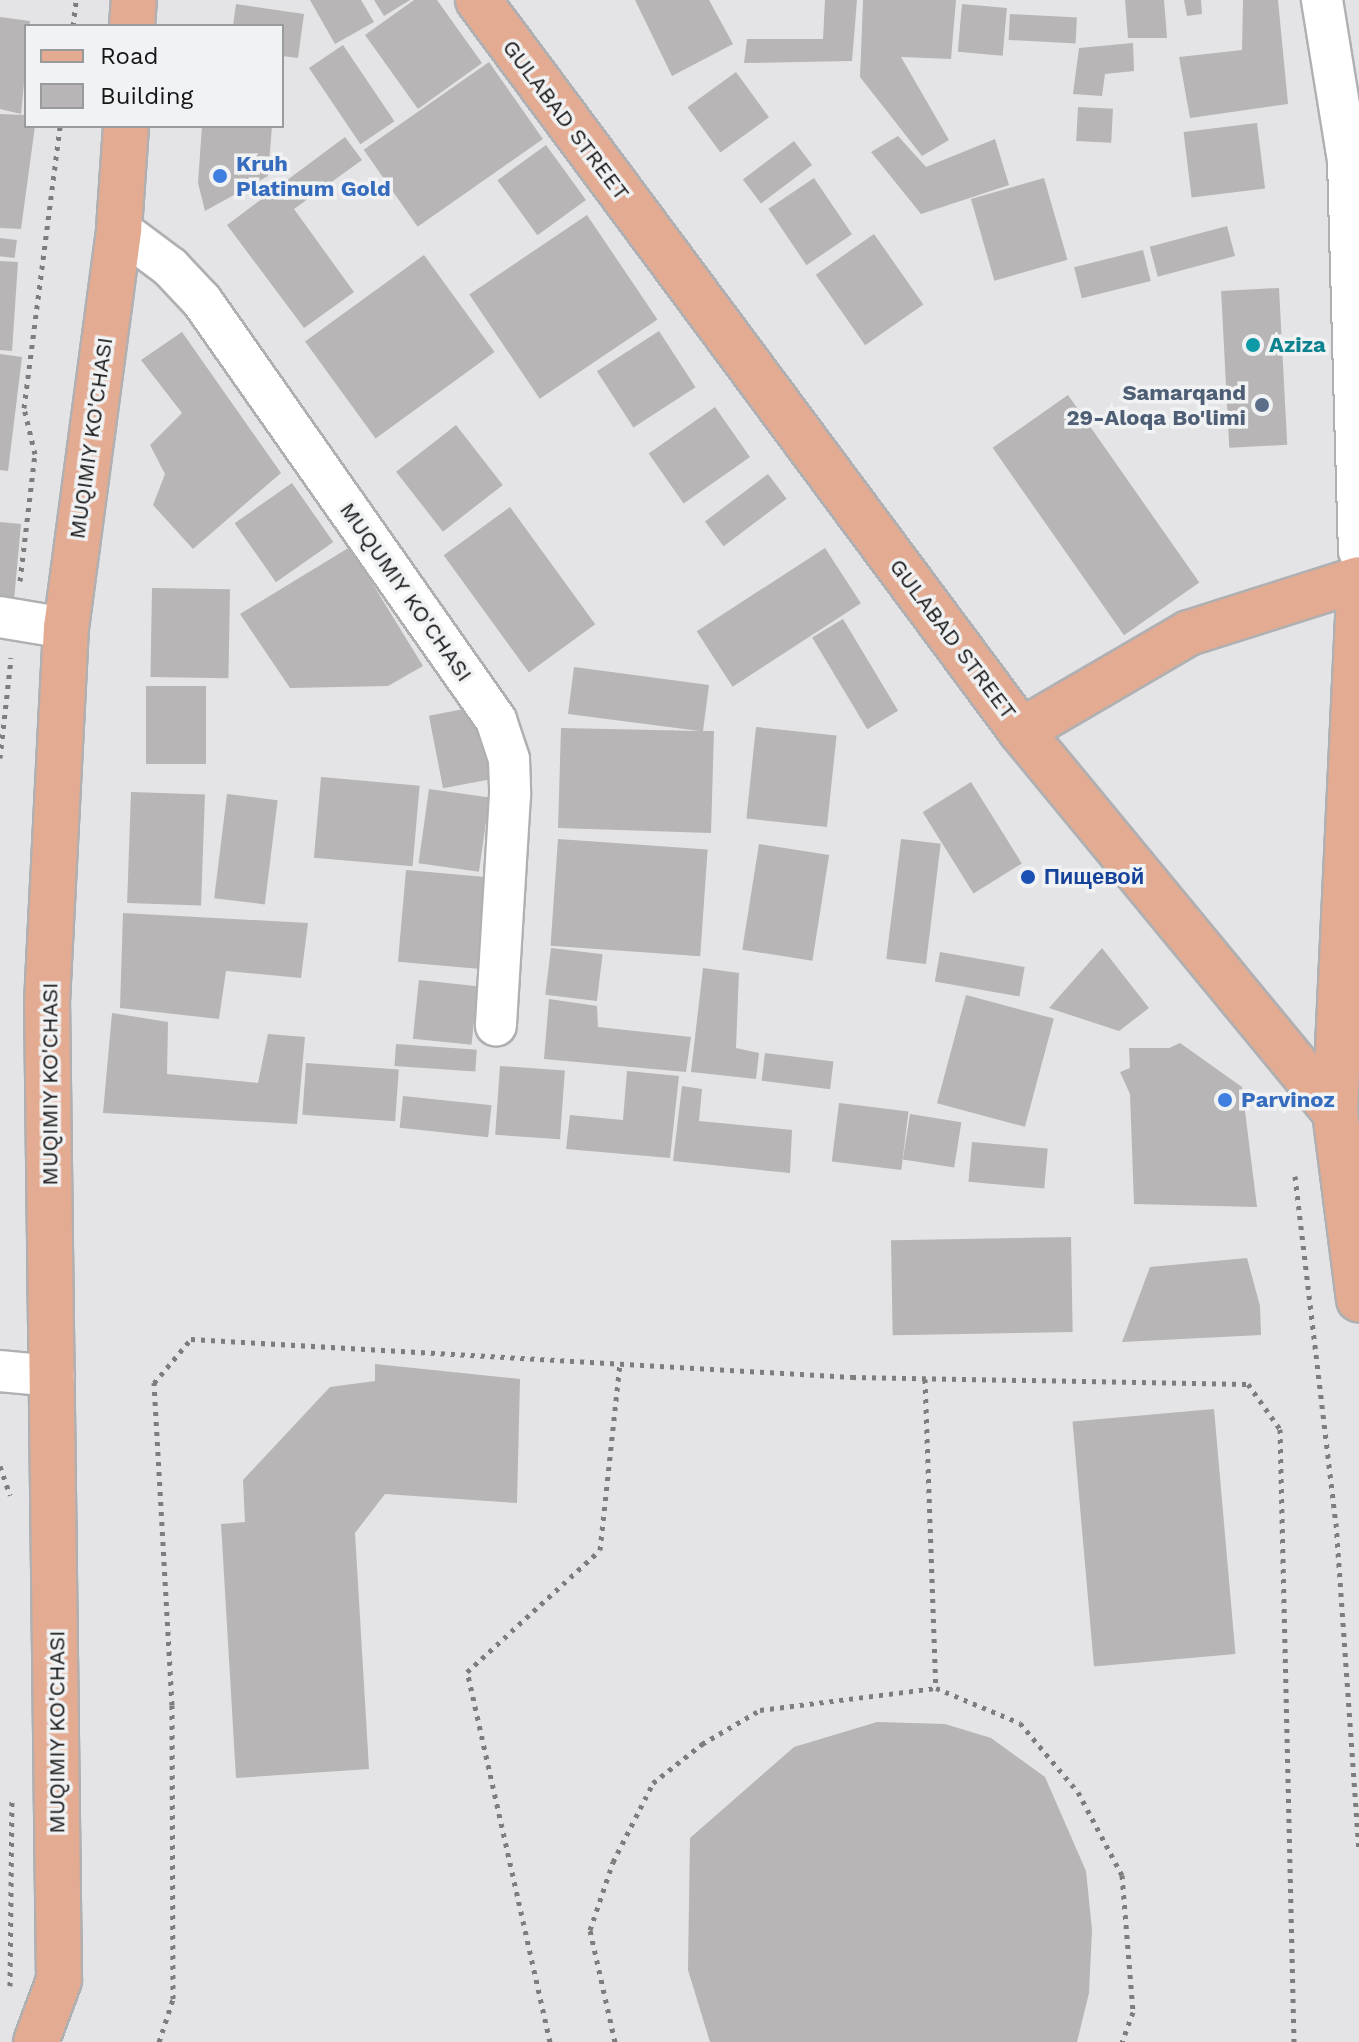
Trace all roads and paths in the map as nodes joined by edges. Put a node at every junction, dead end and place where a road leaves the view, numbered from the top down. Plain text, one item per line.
1 (76, 0) edge
2 (134, 0) edge
3 (1322, 0) edge
4 (485, 3) edge
5 (73, 24) edge
6 (132, 24) edge
7 (60, 128) edge
8 (126, 128) edge
9 (1353, 160) edge
10 (119, 229) junction
11 (1359, 551) edge
12 (1359, 579) edge
13 (1359, 596) edge
14 (8, 618) edge
15 (66, 628) junction
16 (1021, 731) junction
17 (0, 758) edge
18 (496, 1026) dead end
19 (1344, 1121) edge
20 (1295, 1176) dead end
21 (1359, 1299) edge
22 (620, 1364) junction
23 (0, 1371) edge
24 (54, 1376) junction
25 (925, 1379) junction
26 (936, 1688) junction
27 (1359, 1850) edge
28 (36, 2042) edge
29 (159, 2042) edge
30 (550, 2042) edge
31 (615, 2042) edge
32 (1122, 2042) edge
33 (1294, 2042) edge

1 - 5 path
2 - 6 main road
3 - 9 street
4 - 16 main road, GULABAD STREET
7 - 14 path
8 - 10 main road, MUQIMIY KO'CHASI
9 - 11 street
10 - 15 main road, MUQIMIY KO'CHASI
10 - 18 street, MUQUMIY KO'CHASI
12 - 16 main road
13 - 19 main road
14 - 15 street
14 - 17 path
15 - 24 main road, MUQIMIY KO'CHASI
16 - 19 main road, GULABAD STREET
19 - 21 main road
20 - 27 path
22 - 25 path
22 - 29 path
22 - 30 path
23 - 24 street
24 - 28 main road, MUQIMIY KO'CHASI
25 - 26 path
25 - 33 path
26 - 31 path
26 - 32 path

